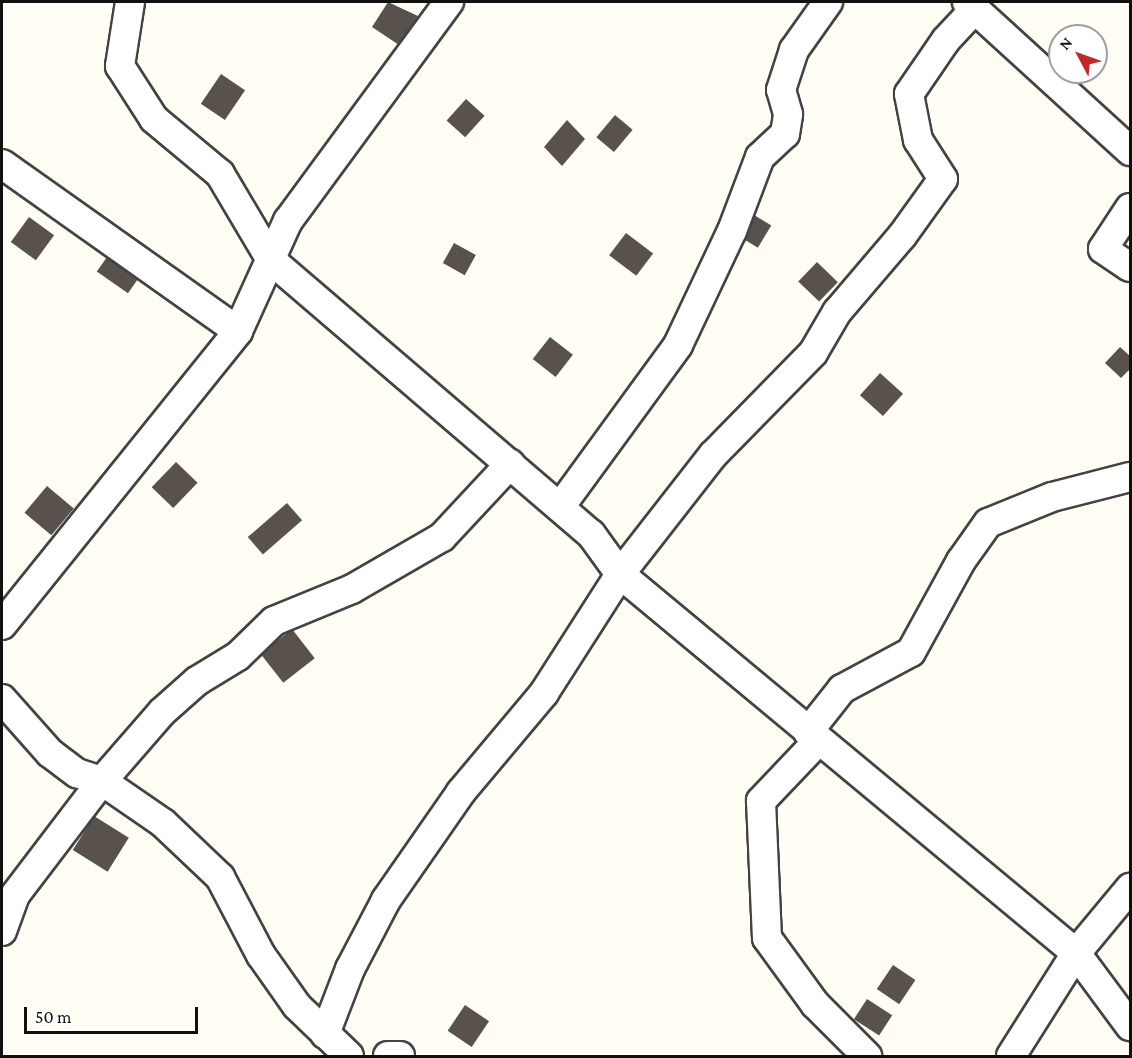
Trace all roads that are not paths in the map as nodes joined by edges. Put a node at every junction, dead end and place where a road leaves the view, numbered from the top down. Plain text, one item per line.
1 (130, 2) edge
2 (449, 2) edge
3 (828, 2) edge
4 (970, 6) edge
5 (1131, 151) edge
6 (2, 164) edge
7 (1131, 208) edge
8 (271, 260) junction
9 (1131, 267) edge
10 (238, 331) junction
11 (510, 464) junction
12 (1131, 477) edge
13 (560, 507) junction
14 (620, 574) junction
15 (2, 625) edge
16 (2, 699) edge
17 (813, 737) junction
18 (102, 781) junction
19 (1131, 888) edge
20 (2, 931) edge
21 (1076, 953) junction
22 (1131, 1026) edge
23 (325, 1034) junction
24 (349, 1056) edge
25 (388, 1056) edge
26 (400, 1056) edge
27 (867, 1056) edge
28 (1011, 1056) edge

1 - 8 street
2 - 8 street
3 - 13 street
4 - 5 street
4 - 14 street
6 - 10 street
7 - 9 street
8 - 10 street
8 - 11 street
10 - 15 street
11 - 13 street
11 - 18 street
12 - 17 street
13 - 14 street
14 - 17 street
14 - 23 street
16 - 18 street
17 - 21 street
17 - 27 street
18 - 20 street
18 - 23 street
19 - 21 street
21 - 22 street
21 - 28 street
23 - 24 street
25 - 26 street

